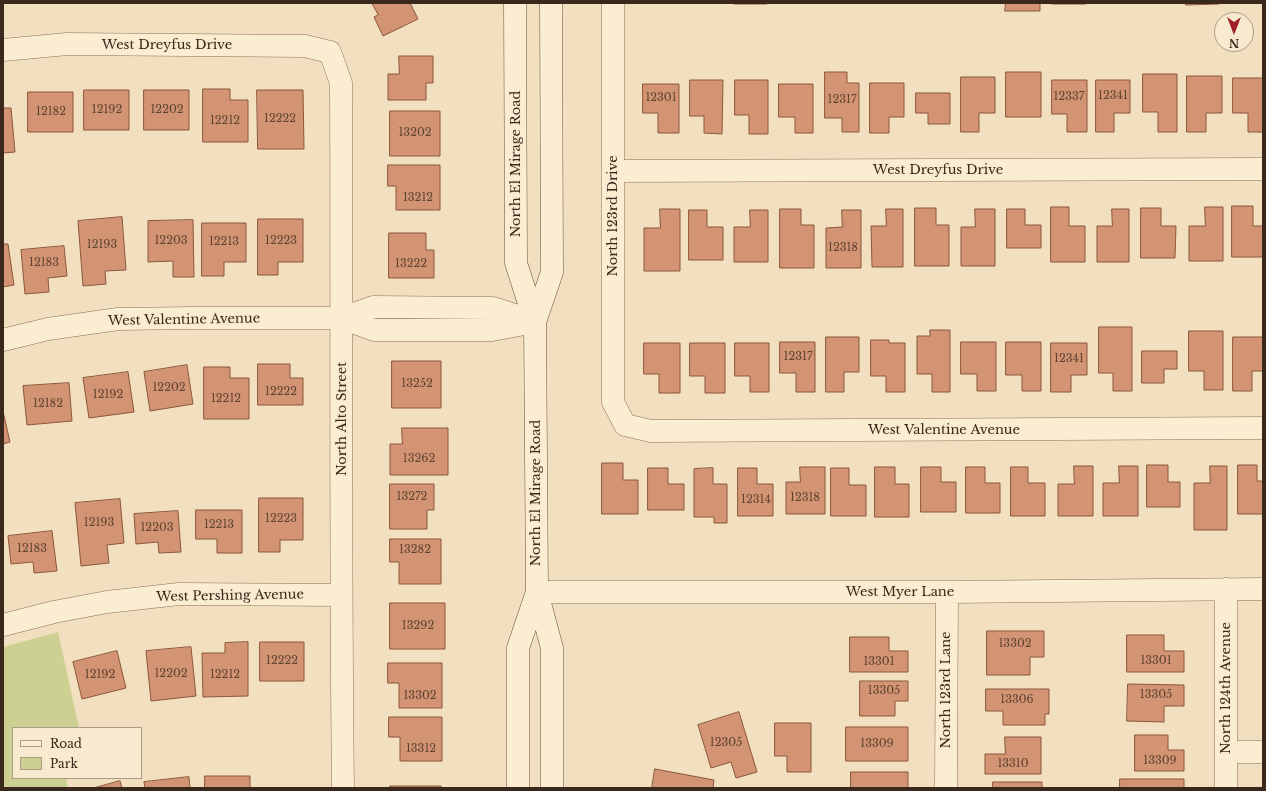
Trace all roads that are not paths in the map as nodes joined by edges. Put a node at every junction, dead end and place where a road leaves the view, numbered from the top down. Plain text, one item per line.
1 (515, 3) edge
2 (551, 3) edge
3 (613, 3) edge
4 (3, 50) edge
5 (330, 52) joint
6 (1263, 169) edge
7 (613, 171) junction
8 (342, 318) junction
9 (535, 322) junction
10 (3, 340) edge
11 (625, 425) joint
12 (1263, 428) edge
13 (1226, 589) junction
14 (1263, 589) edge
15 (537, 592) junction
16 (947, 592) junction
17 (341, 595) junction
18 (3, 625) edge
19 (1226, 752) junction
20 (1263, 752) edge
21 (343, 788) edge
22 (518, 788) edge
23 (552, 788) edge
24 (946, 788) edge
25 (1226, 788) edge

1 - 9 street, North El Mirage Road
2 - 9 street, North El Mirage Road
3 - 7 street, North 123rd Drive
4 - 5 street, West Dreyfus Drive
5 - 8 street, North Alto Street
6 - 7 street, West Dreyfus Drive
7 - 11 street, North 123rd Drive
8 - 9 street, West Valentine Avenue
8 - 10 street, West Valentine Avenue
8 - 17 street, North Alto Street
9 - 15 street, North El Mirage Road
11 - 12 street, West Valentine Avenue
13 - 14 street, West Myer Lane
13 - 16 street, West Myer Lane
13 - 19 street, North 124th Avenue
15 - 16 street, West Myer Lane
15 - 22 street, North El Mirage Road
15 - 23 street, North El Mirage Road
16 - 24 street, North 123rd Lane
17 - 18 street, West Pershing Avenue
17 - 21 street, North Alto Street
19 - 20 street
19 - 25 street, North 124th Avenue

